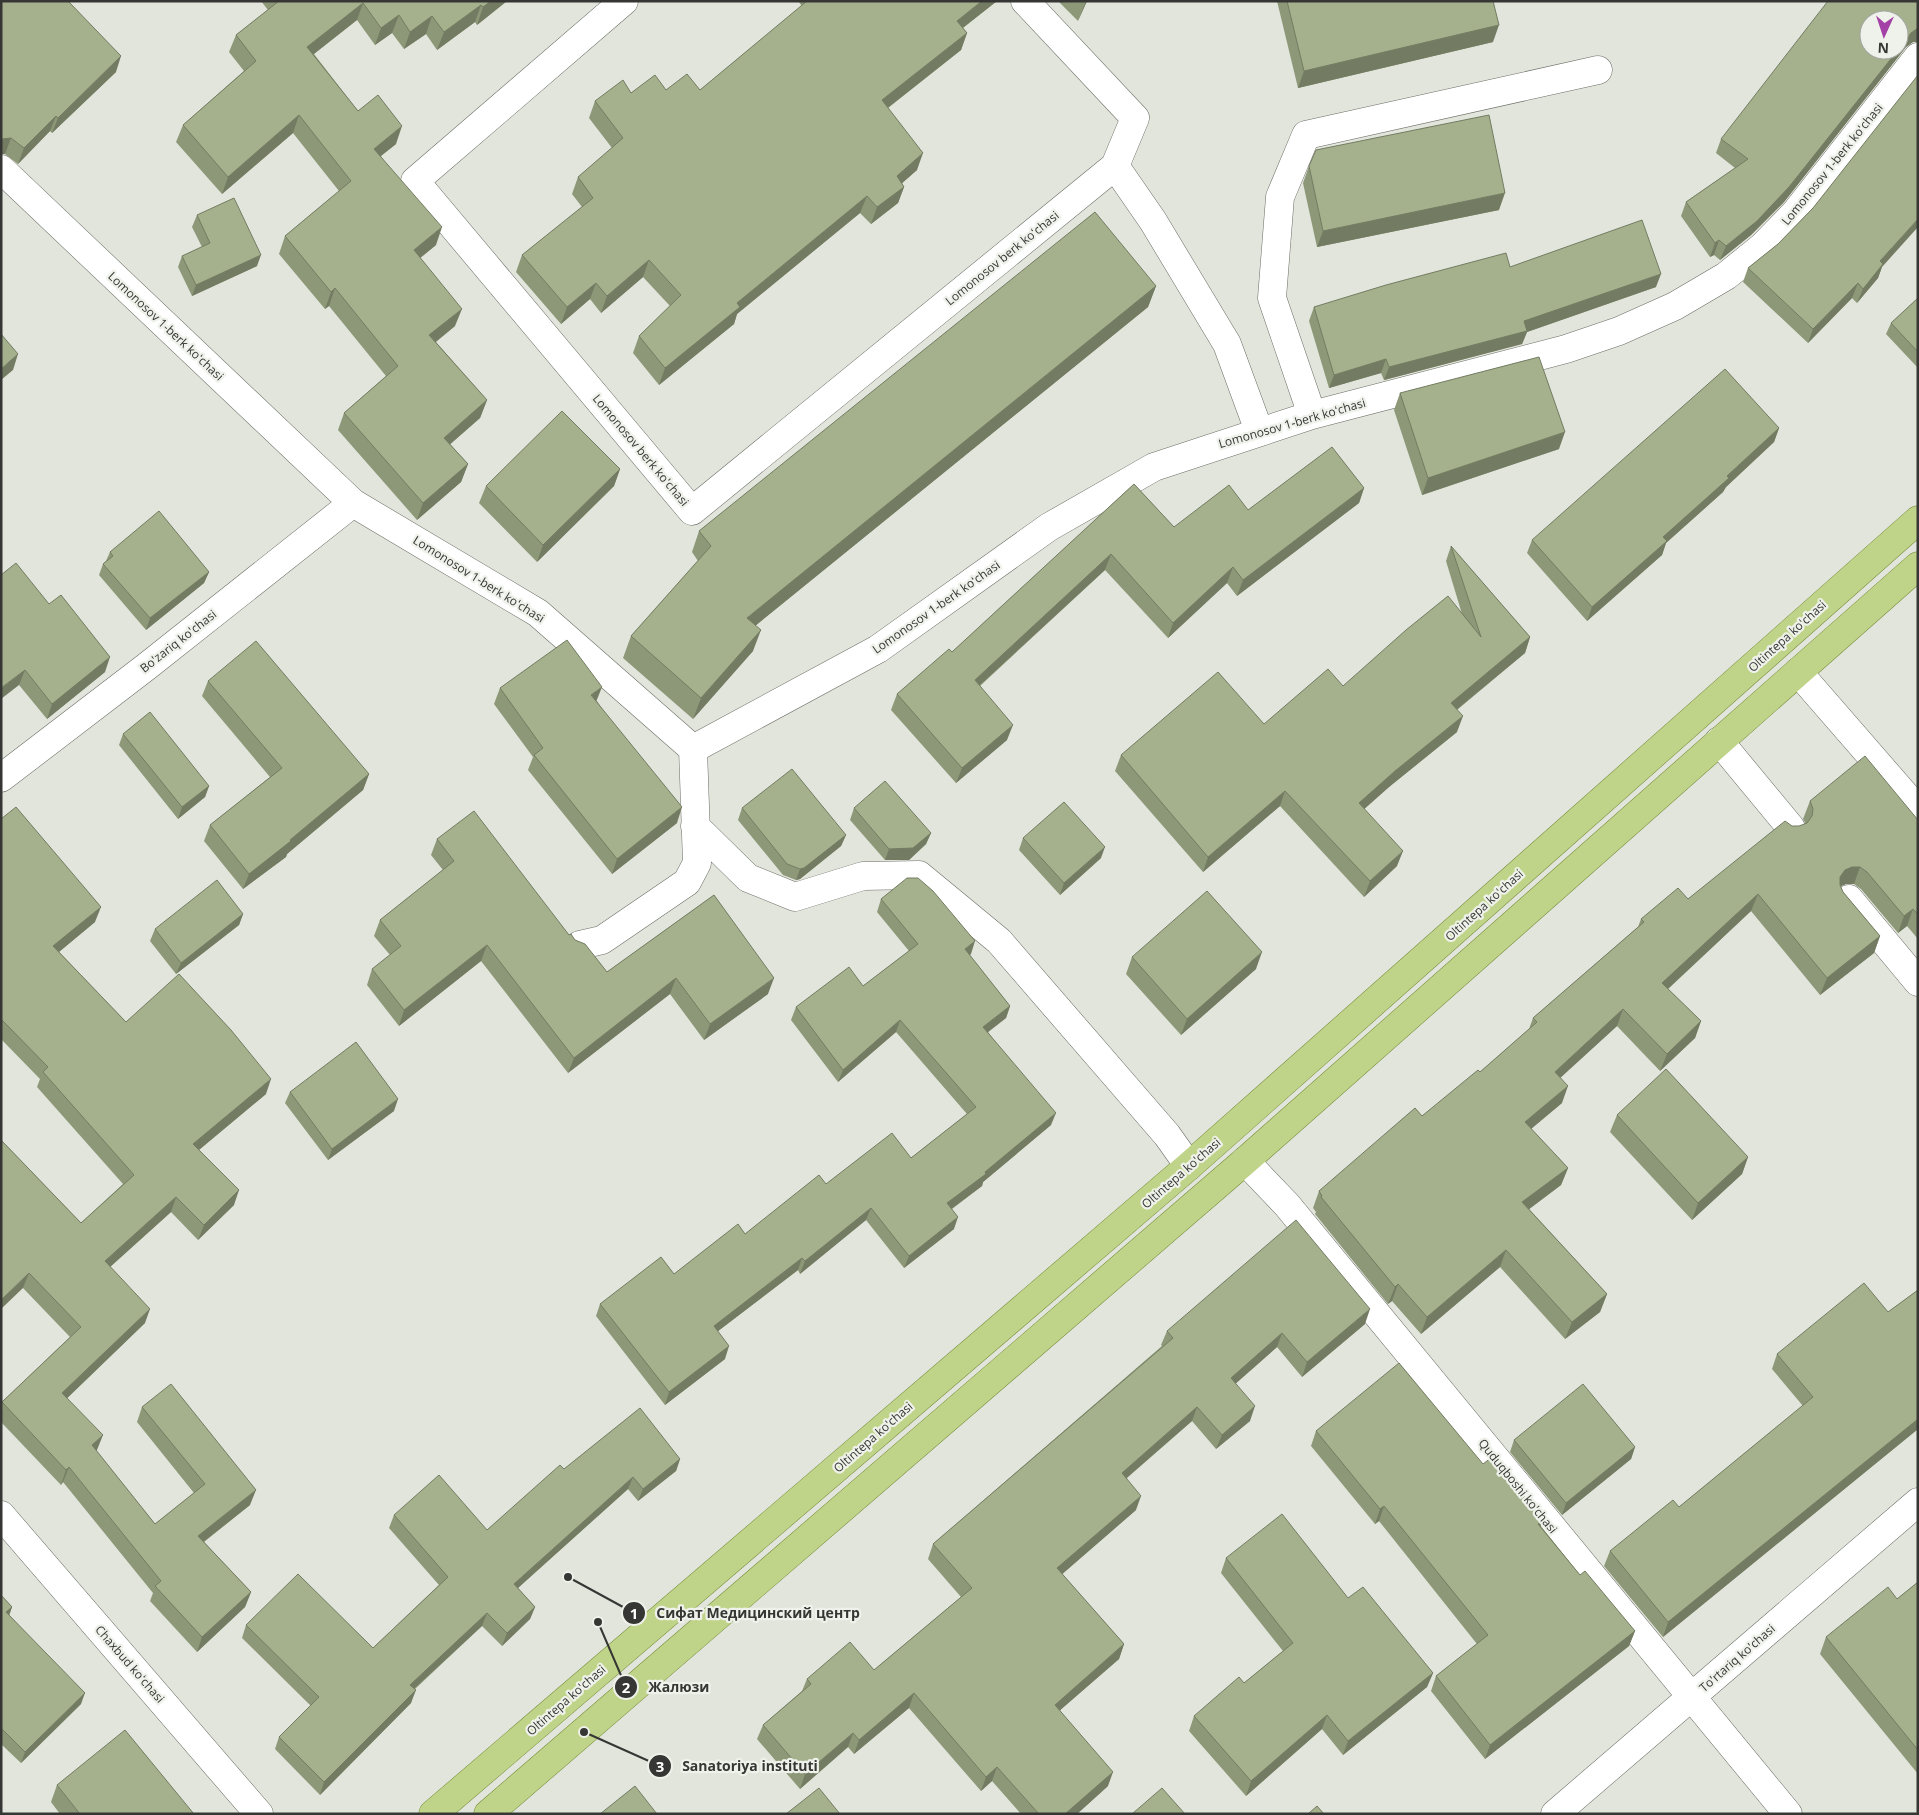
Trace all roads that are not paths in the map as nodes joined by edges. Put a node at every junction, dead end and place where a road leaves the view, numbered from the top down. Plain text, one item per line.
1 (624, 1) edge
2 (1025, 1) edge
3 (1918, 58) edge
4 (1598, 70) dead end
5 (1115, 166) junction
6 (1, 170) edge
7 (1312, 415) junction
8 (1259, 431) junction
9 (353, 503) junction
10 (1918, 520) edge
11 (1918, 566) edge
12 (1798, 672) junction
13 (1720, 741) junction
14 (693, 749) junction
15 (1, 778) edge
16 (1918, 810) edge
17 (696, 826) junction
18 (1791, 828) edge
19 (1849, 899) edge
20 (580, 945) edge
21 (1918, 982) edge
22 (1223, 1136) junction
23 (1244, 1162) junction
24 (1190, 1166) junction
25 (1918, 1502) edge
26 (1, 1515) edge
27 (1691, 1698) junction
28 (260, 1814) edge
29 (433, 1814) edge
30 (488, 1814) edge
31 (1555, 1814) edge
32 (1788, 1814) edge

1 - 5 street, Lomonosov berk koʻchasi
2 - 5 street, Lomonosov berk koʻchasi
3 - 7 street, Lomonosov 1-berk koʻchasi
4 - 7 street
5 - 8 street
6 - 9 street, Lomonosov 1-berk koʻchasi
7 - 8 street, Lomonosov 1-berk koʻchasi
8 - 14 street, Lomonosov 1-berk koʻchasi
9 - 14 street, Lomonosov 1-berk koʻchasi
9 - 15 street, Bo'zariq ko'chasi
10 - 22 main road, Oltintepa ko'chasi
11 - 12 main road
12 - 13 main road
12 - 16 street
13 - 18 street
13 - 23 main road
14 - 17 street
17 - 20 street
17 - 24 street
19 - 21 street
22 - 23 main road
22 - 24 main road, Oltintepa ko'chasi
23 - 27 street, Quduqboshi ko'chasi
23 - 30 main road
24 - 29 main road, Oltintepa ko'chasi
25 - 27 street, To'rtariq ko'chasi
26 - 28 street, Chaxbud koʻchasi
27 - 31 street, To'rtariq ko'chasi
27 - 32 street, Quduqboshi ko'chasi

